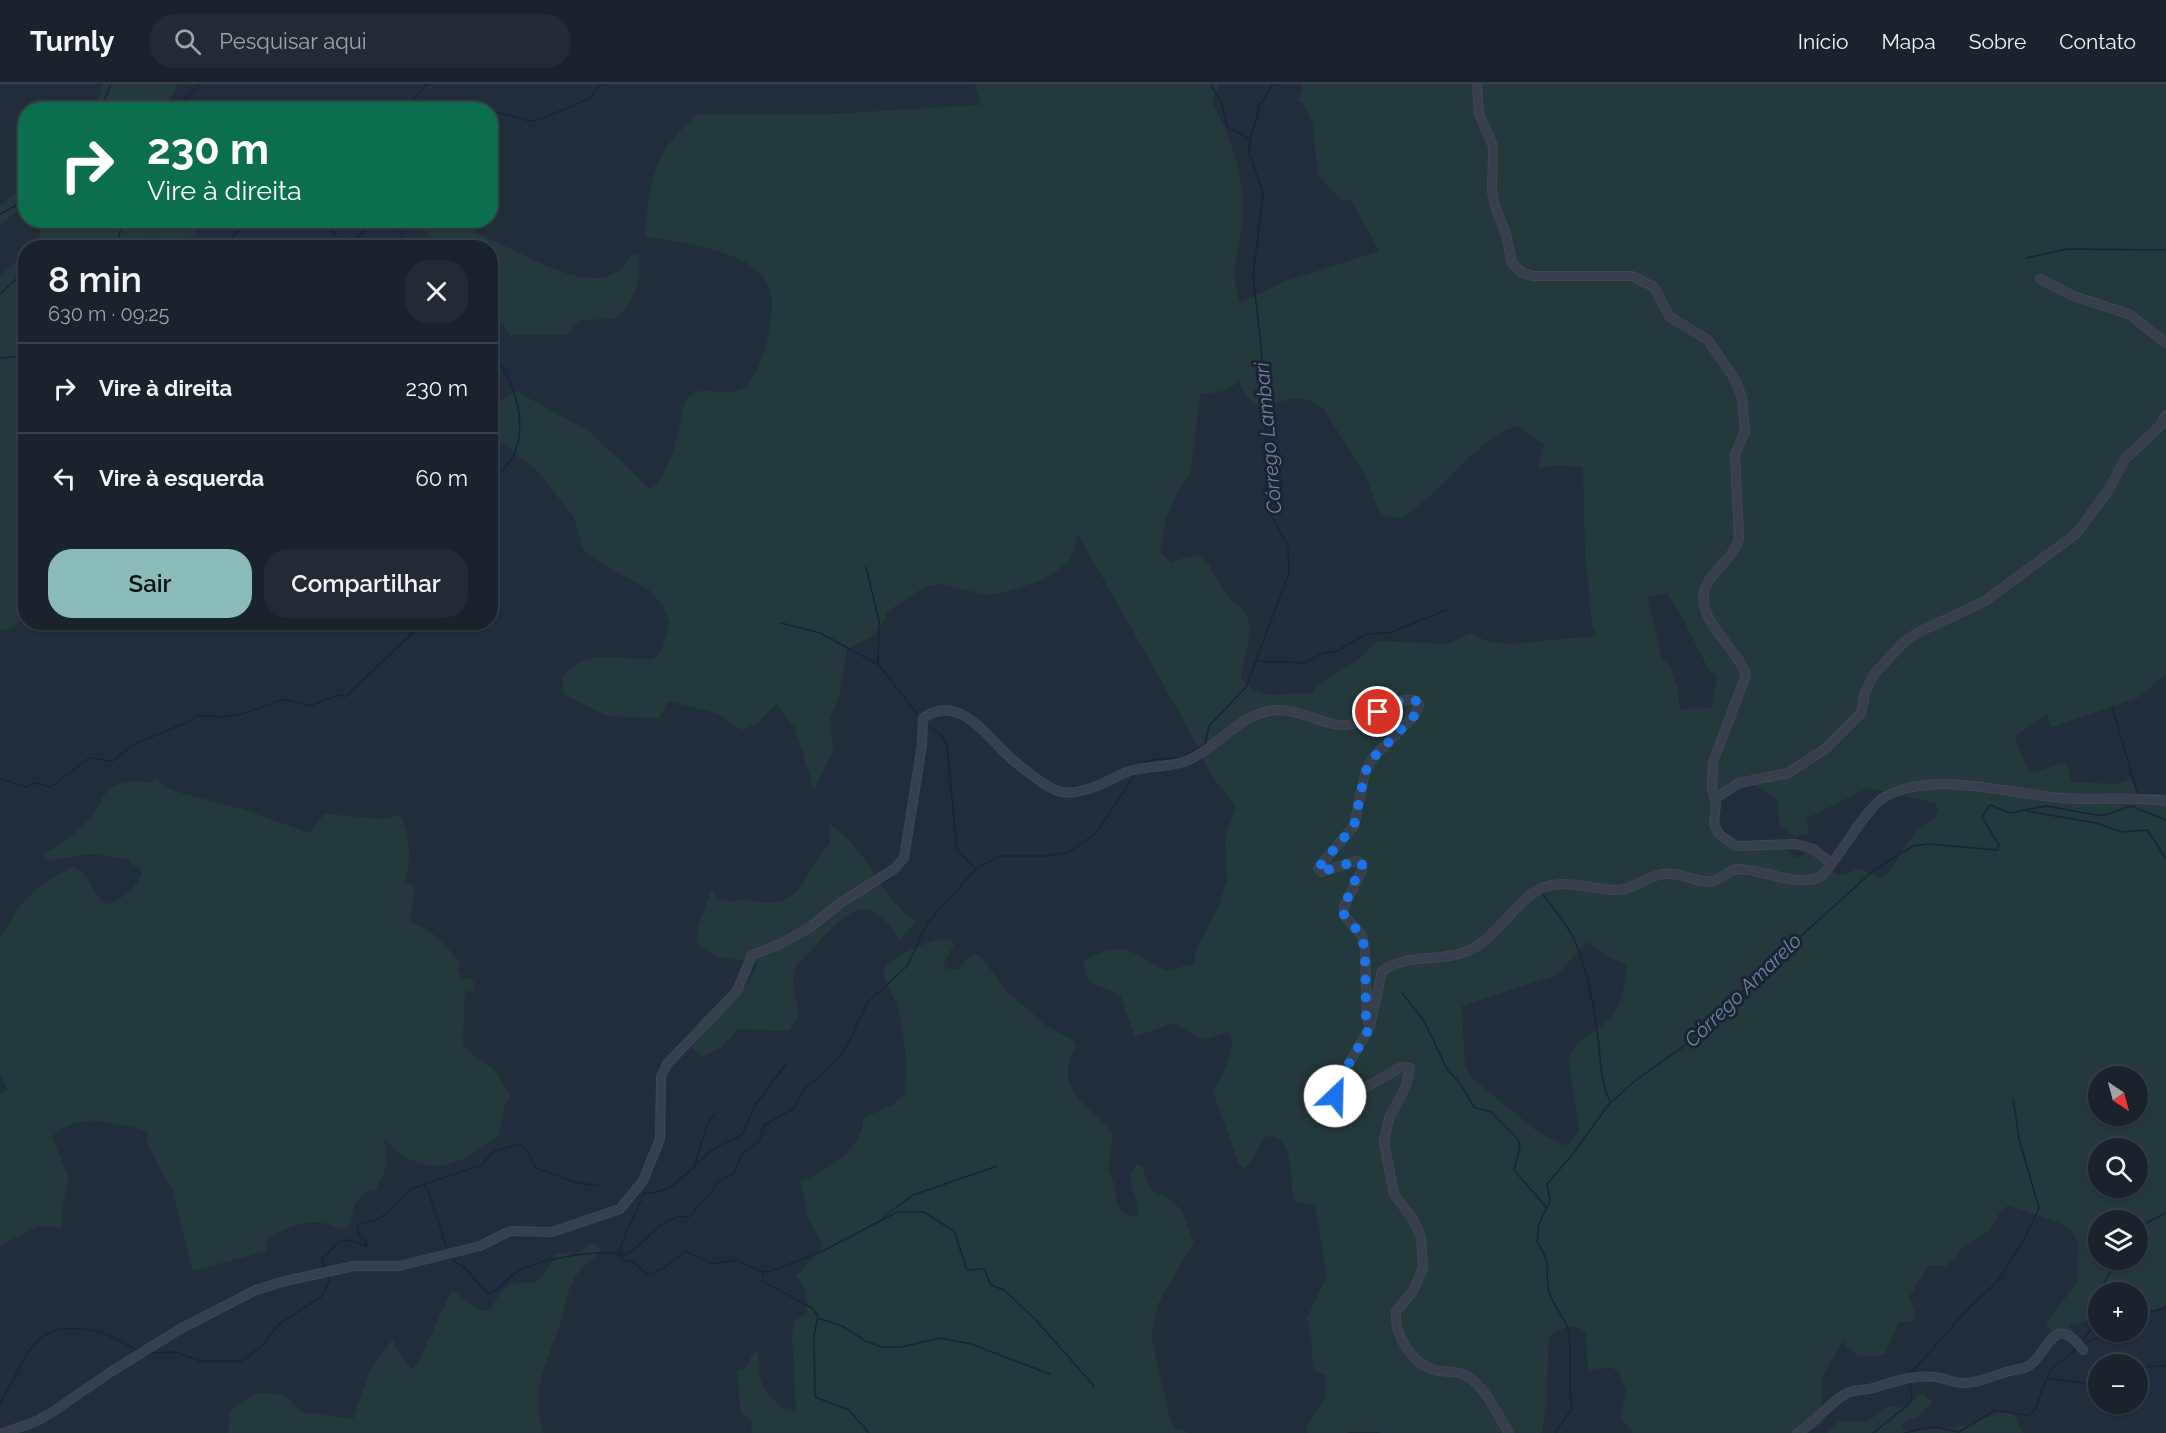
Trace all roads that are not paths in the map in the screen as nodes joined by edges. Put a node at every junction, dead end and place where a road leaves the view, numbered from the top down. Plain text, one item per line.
1 (1477, 84) edge
2 (2040, 279) dead end
3 (2166, 343) edge
4 (2166, 415) edge
5 (1716, 798) junction
6 (2166, 801) edge
7 (1831, 863) junction
8 (1370, 1027) junction
9 (2083, 1350) dead end
10 (3, 1433) edge
11 (1509, 1433) edge
12 (1797, 1433) edge

1 - 5 street
2 - 3 street
4 - 5 street
5 - 7 street
6 - 7 street
7 - 8 street
8 - 10 street
8 - 11 street
9 - 12 street

